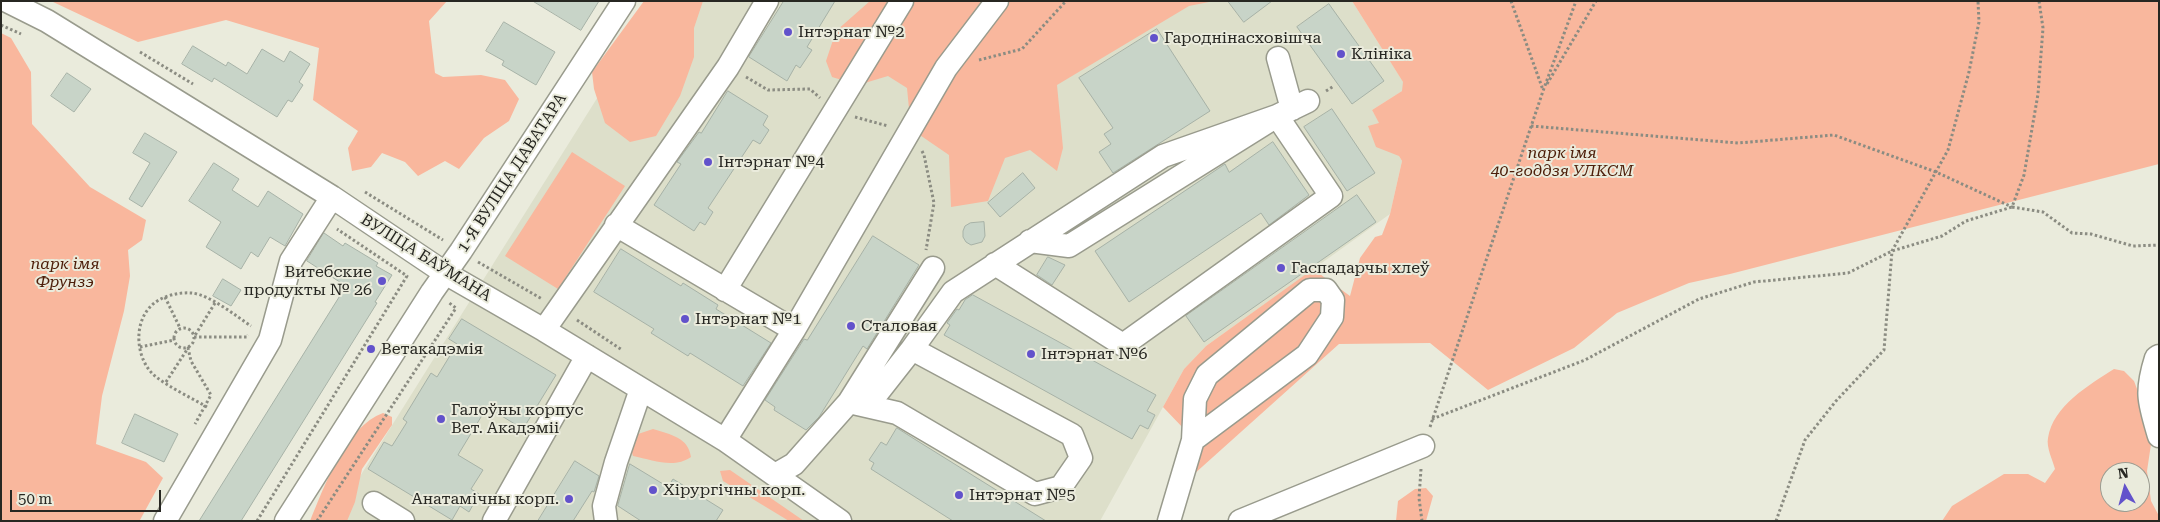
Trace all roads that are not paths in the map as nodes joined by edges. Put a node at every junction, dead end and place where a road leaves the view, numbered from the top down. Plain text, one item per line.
1 (7, 1) edge
2 (624, 1) edge
3 (767, 1) edge
4 (902, 1) edge
5 (997, 1) edge
6 (1278, 58) dead end
7 (1292, 109) junction
8 (332, 198) junction
9 (616, 225) junction
10 (994, 264) junction
11 (933, 268) road end
12 (444, 273) junction
13 (725, 290) junction
14 (544, 330) junction
15 (794, 330) junction
16 (912, 349) junction
17 (587, 356) junction
18 (2159, 356) edge
19 (641, 389) junction
20 (858, 404) junction
21 (2159, 436) edge
22 (725, 440) junction
23 (1193, 440) junction
24 (1423, 446) road end
25 (775, 475) junction
26 (374, 503) dead end
27 (165, 521) edge
28 (286, 521) edge
29 (403, 521) edge
30 (494, 521) edge
31 (606, 521) edge
32 (840, 521) edge
33 (1169, 521) edge
34 (1240, 521) edge

1 - 8 street, ВУЛІЦА БАЎМАНА
2 - 12 street, 1-Я ВУЛІЦА ДАВАТАРА
3 - 9 street
4 - 13 street
5 - 15 street
6 - 7 street
7 - 10 street
7 - 10 street
8 - 12 street, ВУЛІЦА БАЎМАНА
8 - 27 street
9 - 13 street
9 - 14 street
10 - 16 street
11 - 20 street
12 - 14 street, ВУЛІЦА БАЎМАНА
12 - 28 street, 1-Я ВУЛІЦА ДАВАТАРА
13 - 15 street
14 - 17 street, ВУЛІЦА БАЎМАНА
15 - 22 street
16 - 20 street
16 - 20 street
17 - 19 street, ВУЛІЦА БАЎМАНА
17 - 30 street
18 - 21 street
19 - 22 street, ВУЛІЦА БАЎМАНА
19 - 31 street
20 - 25 street
22 - 25 street, ВУЛІЦА БАЎМАНА
23 - 23 street
23 - 33 street
24 - 34 street
25 - 32 street, ВУЛІЦА БАЎМАНА
26 - 29 street

